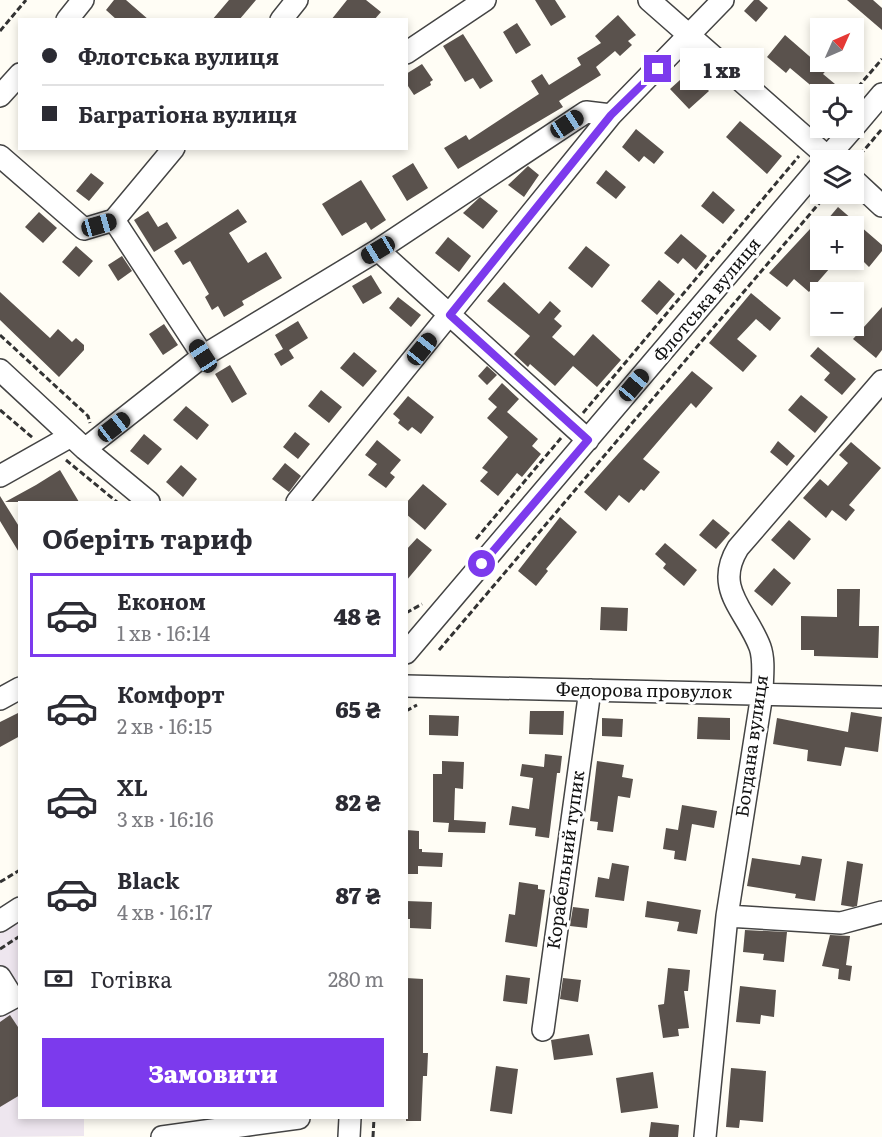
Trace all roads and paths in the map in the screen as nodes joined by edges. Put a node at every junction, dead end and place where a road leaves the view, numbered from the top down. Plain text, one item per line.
1 (26, 0) edge
2 (84, 0) edge
3 (297, 0) edge
4 (485, 0) edge
5 (649, 0) edge
6 (723, 0) edge
7 (69, 18) edge
8 (283, 18) edge
9 (0, 30) edge
10 (689, 38) junction
11 (408, 52) edge
12 (882, 59) edge
13 (18, 76) edge
14 (861, 84) edge
15 (882, 94) edge
16 (0, 96) edge
17 (864, 114) edge
18 (611, 115) junction
19 (882, 129) edge
20 (844, 138) edge
21 (811, 142) junction
22 (172, 150) edge
23 (817, 150) edge
24 (835, 150) edge
25 (864, 150) edge
26 (0, 156) edge
27 (810, 180) edge
28 (864, 189) edge
29 (818, 204) edge
30 (882, 206) edge
31 (114, 220) junction
32 (378, 250) junction
33 (450, 315) junction
34 (0, 335) edge
35 (203, 356) junction
36 (0, 370) edge
37 (882, 381) edge
38 (572, 425) junction
39 (588, 440) junction
40 (84, 442) junction
41 (0, 476) edge
42 (148, 501) edge
43 (298, 501) edge
44 (474, 542) dead end
45 (429, 596) dead end
46 (408, 612) edge
47 (439, 650) dead end
48 (408, 651) edge
49 (408, 686) edge
50 (18, 689) edge
51 (590, 690) junction
52 (762, 694) junction
53 (882, 697) edge
54 (0, 699) edge
55 (18, 871) edge
56 (0, 882) edge
57 (18, 909) edge
58 (882, 912) edge
59 (727, 916) junction
60 (0, 921) edge
61 (18, 937) edge
62 (0, 949) edge
63 (0, 977) edge
64 (0, 1005) edge
65 (543, 1030) dead end
66 (292, 1119) edge
67 (350, 1119) edge
68 (374, 1119) edge
69 (162, 1137) edge
70 (349, 1137) edge
71 (373, 1137) edge
72 (705, 1137) edge

1 - 9 path
2 - 7 street
3 - 8 street
4 - 11 street
5 - 10 street
6 - 10 street
10 - 18 street
10 - 21 street
12 - 14 path
13 - 16 street
15 - 17 street, Флотська вулиця
18 - 32 street
18 - 33 street
19 - 25 path
20 - 24 street, Флотська вулиця
21 - 23 street
21 - 38 path
22 - 31 street
26 - 31 street
27 - 39 street, Флотська вулиця
28 - 30 street
29 - 47 path
31 - 35 street
32 - 33 street
32 - 35 street
33 - 38 street
33 - 43 street
34 - 40 path
35 - 40 street
36 - 40 street
37 - 52 street, Богдана вулиця
38 - 39 street
38 - 44 path
39 - 48 street, Флотська вулиця
40 - 41 street
40 - 42 street
45 - 46 path
49 - 51 street, Федорова провулок
50 - 54 street
51 - 52 street, Федорова провулок
51 - 65 street, Корабельний тупик
52 - 53 street, Федорова провулок
52 - 59 street, Богдана вулиця
55 - 56 path
57 - 60 street
58 - 59 street
59 - 72 street, Богдана вулиця
61 - 62 path
63 - 64 street
66 - 69 street
67 - 70 street
68 - 71 path

